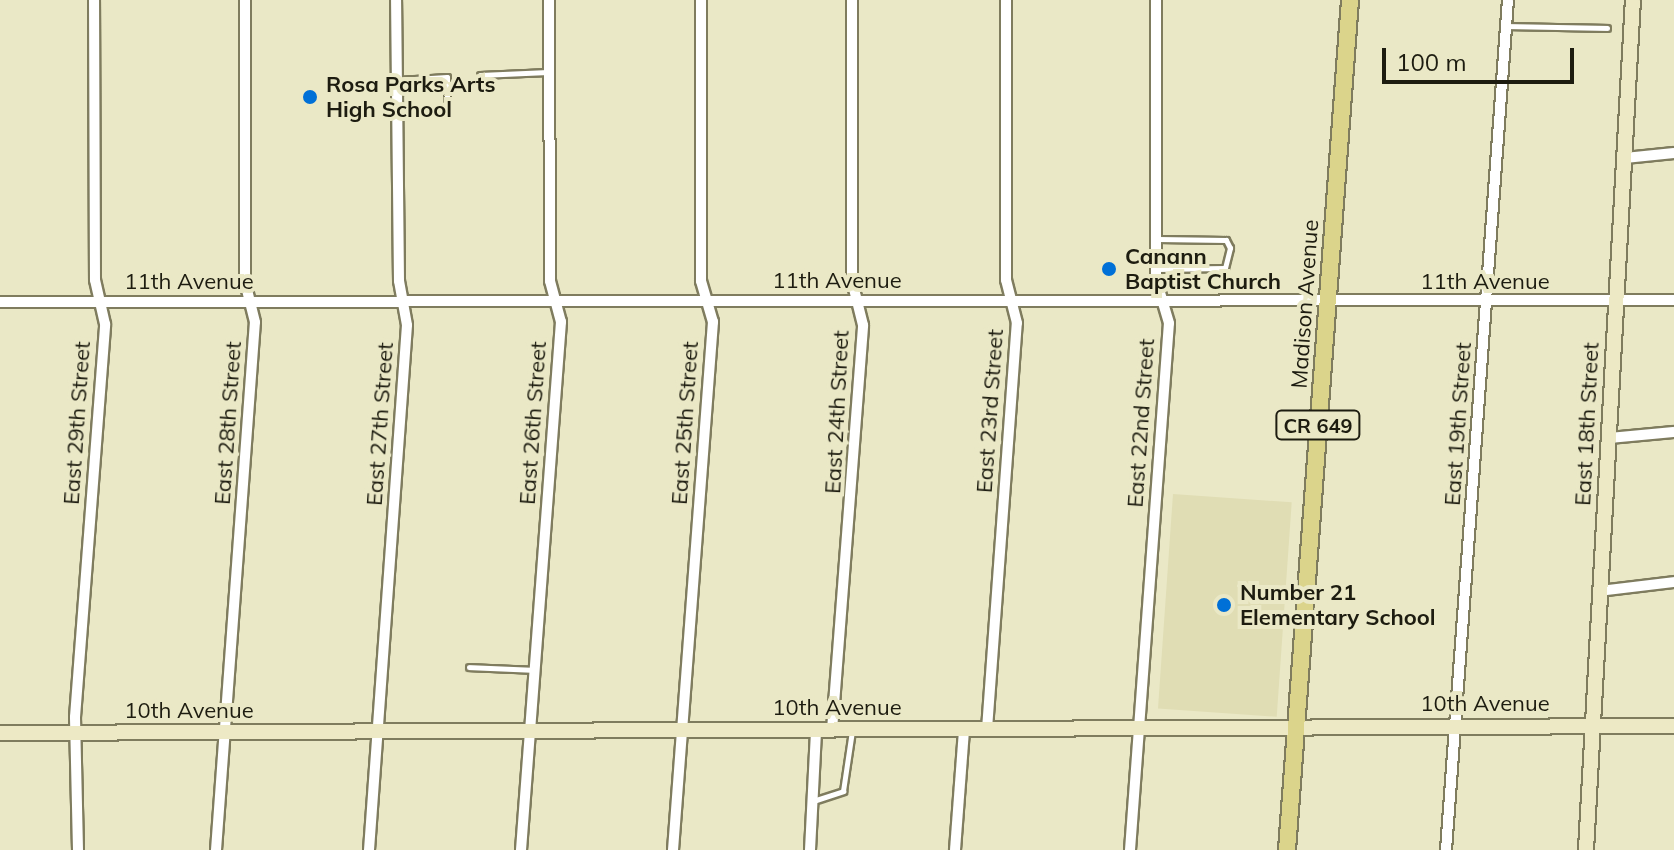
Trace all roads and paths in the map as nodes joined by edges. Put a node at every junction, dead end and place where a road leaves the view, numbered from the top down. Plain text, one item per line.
1 (94, 0) edge
2 (245, 0) edge
3 (396, 0) edge
4 (549, 0) edge
5 (701, 0) edge
6 (852, 0) edge
7 (1006, 0) edge
8 (1156, 0) edge
9 (1350, 0) edge
10 (1508, 0) edge
11 (1633, 0) edge
12 (1506, 26) junction
13 (1607, 28) dead end
14 (549, 72) junction
15 (480, 75) dead end
16 (397, 80) junction
17 (447, 112) dead end
18 (1674, 153) edge
19 (1625, 158) junction
20 (1156, 239) junction
21 (1156, 269) junction
22 (1674, 300) edge
23 (403, 301) junction
24 (556, 301) junction
25 (706, 301) junction
26 (857, 301) junction
27 (0, 302) edge
28 (100, 302) junction
29 (250, 302) junction
30 (1011, 302) junction
31 (1162, 302) junction
32 (1327, 302) junction
33 (1487, 302) junction
34 (1617, 302) junction
35 (1674, 432) edge
36 (1609, 438) junction
37 (1674, 582) edge
38 (1599, 591) junction
39 (469, 667) dead end
40 (534, 670) junction
41 (1592, 726) junction
42 (1674, 726) edge
43 (1296, 727) junction
44 (1455, 727) junction
45 (1139, 728) junction
46 (964, 729) junction
47 (987, 729) junction
48 (816, 730) junction
49 (832, 730) junction
50 (852, 730) junction
51 (682, 731) junction
52 (377, 732) junction
53 (530, 732) junction
54 (0, 733) edge
55 (76, 733) junction
56 (224, 733) junction
57 (812, 801) junction
58 (78, 850) edge
59 (216, 850) edge
60 (369, 850) edge
61 (521, 850) edge
62 (673, 850) edge
63 (810, 850) edge
64 (955, 850) edge
65 (1130, 850) edge
66 (1287, 850) edge
67 (1446, 850) edge
68 (1586, 850) edge

1 - 28 street, East 29th Street
2 - 29 street, East 28th Street
3 - 16 street, East 27th Street
4 - 14 street, East 26th Street
5 - 25 street, East 25th Street
6 - 26 street, East 24th Street
7 - 30 street, East 23rd Street
8 - 20 street, East 22nd Street
9 - 32 main road, Madison Avenue / CR 649
10 - 12 street, East 19th Street
11 - 19 main road, East 18th Street
12 - 13 lane
12 - 33 street, East 19th Street
14 - 15 lane
14 - 24 street, East 26th Street
16 - 17 lane
16 - 23 street, East 27th Street
18 - 19 street
19 - 34 main road, East 18th Street
20 - 21 street, East 22nd Street
20 - 21 lane
21 - 31 street, East 22nd Street
22 - 34 street, 11th Avenue
23 - 24 street, 11th Avenue
23 - 29 street, 11th Avenue
23 - 52 street, East 27th Street
24 - 25 street, 11th Avenue
24 - 40 street, East 26th Street
25 - 26 street, 11th Avenue
25 - 51 street, East 25th Street
26 - 30 street, 11th Avenue
26 - 49 street, East 24th Street
27 - 28 street, 11th Avenue
28 - 29 street, 11th Avenue
28 - 55 street, East 29th Street
29 - 56 street, East 28th Street
30 - 31 street, 11th Avenue
30 - 47 street, East 23rd Street
31 - 32 street, 11th Avenue
31 - 45 street, East 22nd Street
32 - 33 street, 11th Avenue
32 - 43 main road, Madison Avenue / CR 649
33 - 34 street, 11th Avenue
33 - 44 street, East 19th Street
34 - 36 main road, East 18th Street
35 - 36 street
36 - 38 main road, East 18th Street
37 - 38 street
38 - 41 main road, East 18th Street
39 - 40 lane
40 - 53 street, East 26th Street
41 - 42 main road, 10th Avenue
41 - 44 main road, 10th Avenue
41 - 68 main road, East 18th Street
43 - 44 main road, 10th Avenue
43 - 45 main road, 10th Avenue
43 - 66 main road, Madison Avenue / CR 649
44 - 67 street, East 19th Street
45 - 47 main road, 10th Avenue
45 - 65 street, East 22nd Street
46 - 47 main road, 10th Avenue
46 - 50 main road, 10th Avenue
46 - 64 street
48 - 49 main road, 10th Avenue
48 - 51 main road, 10th Avenue
48 - 57 street
49 - 50 main road, 10th Avenue
50 - 57 lane
51 - 53 main road, 10th Avenue
51 - 62 street, East 25th Street
52 - 53 main road, 10th Avenue
52 - 56 main road, 10th Avenue
52 - 60 street, East 27th Street
53 - 61 street, East 26th Street
54 - 55 main road, 10th Avenue
55 - 56 main road, 10th Avenue
55 - 58 street, East 29th Street
56 - 59 street, East 28th Street
57 - 63 street

